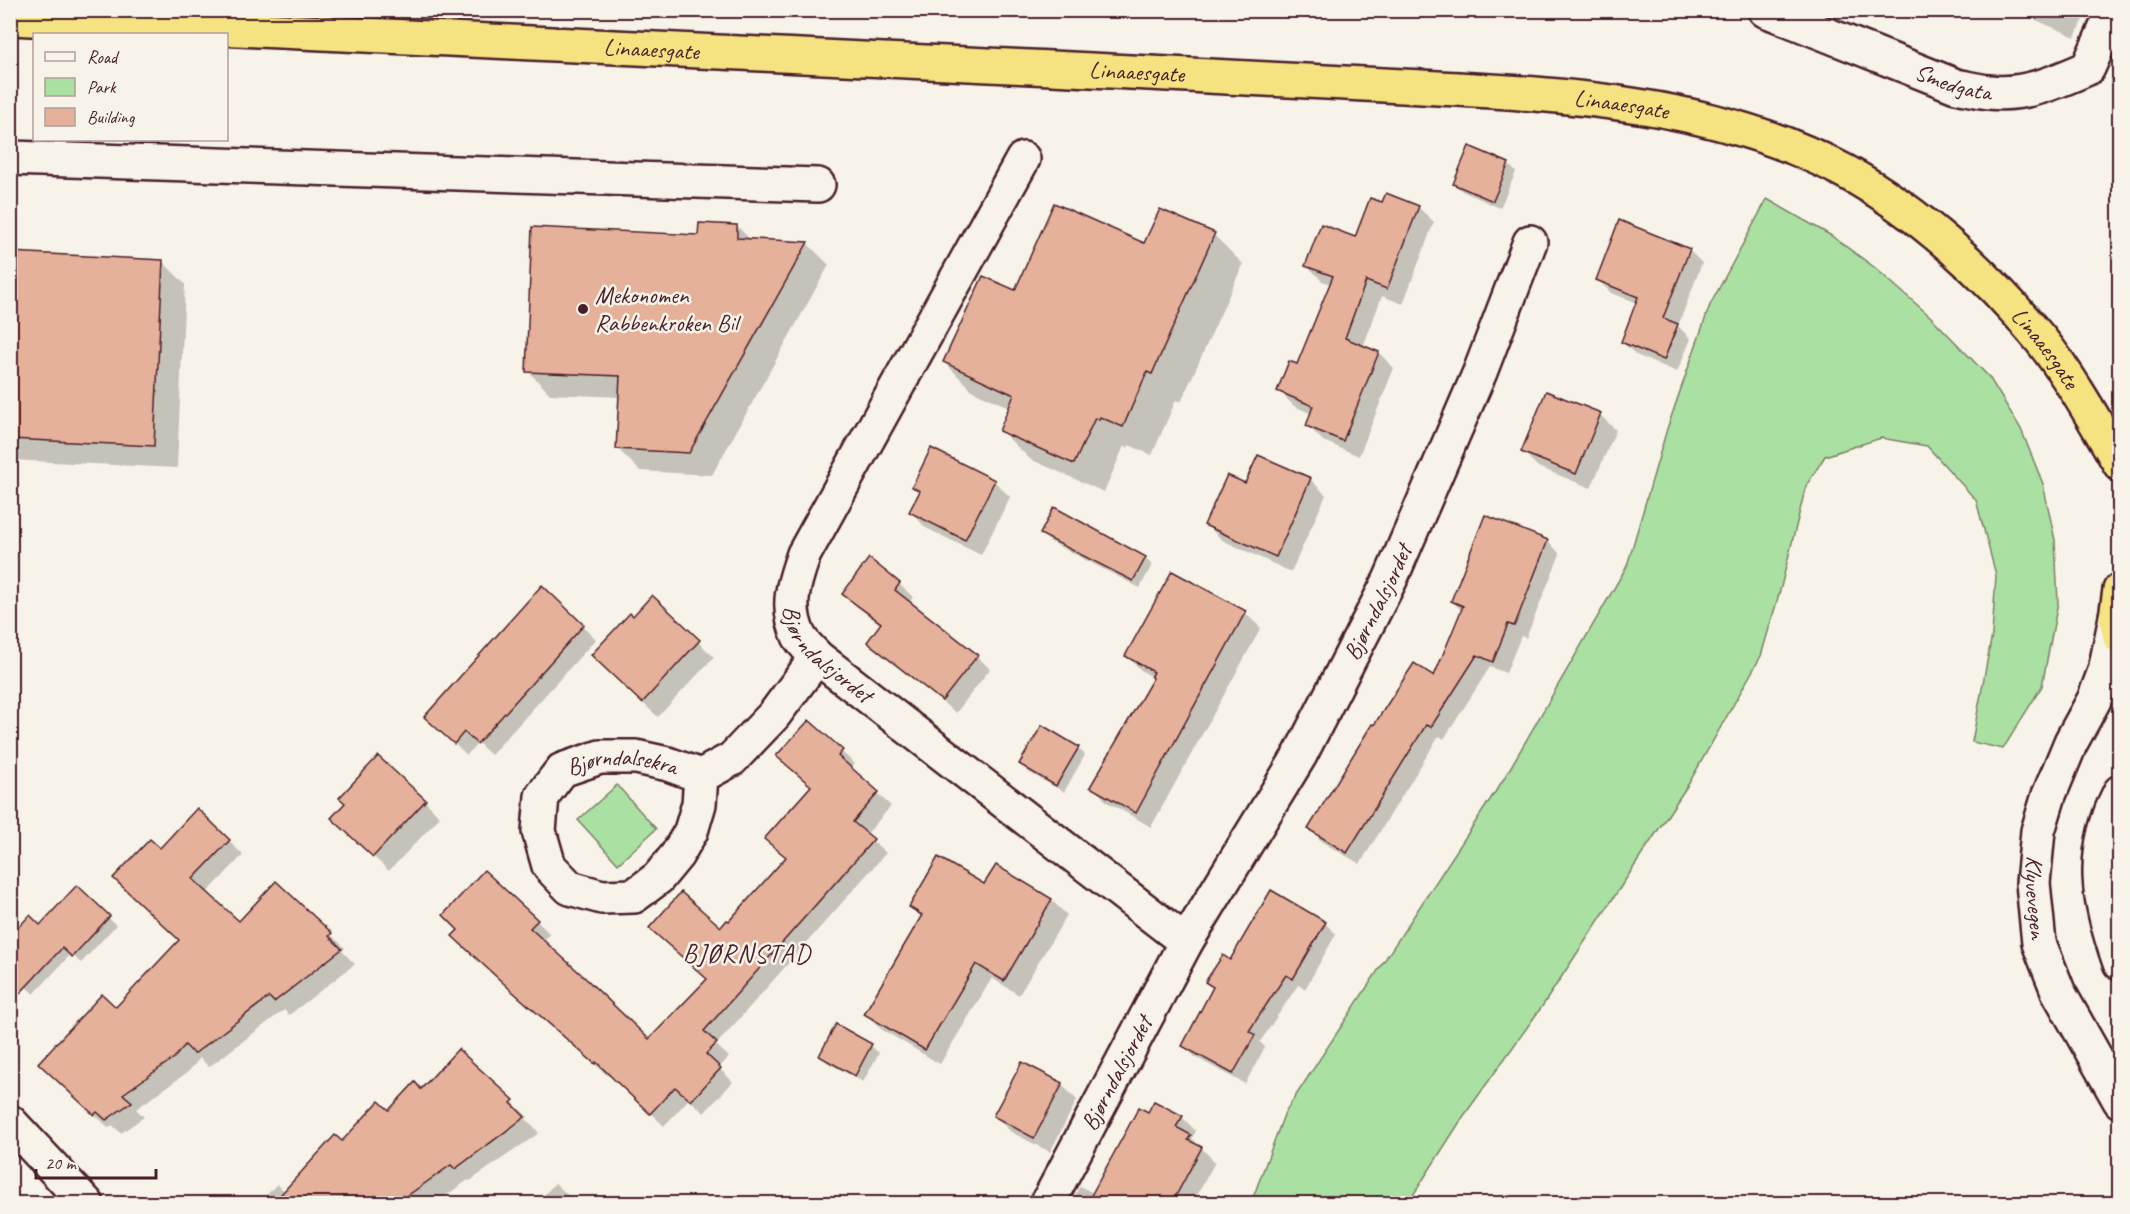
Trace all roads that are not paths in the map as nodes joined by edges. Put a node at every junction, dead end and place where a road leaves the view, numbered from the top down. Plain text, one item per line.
1 (1765, 10) edge
2 (2114, 10) edge
3 (10, 18) edge
4 (2120, 50) edge
5 (2088, 68) junction
6 (10, 158) edge
7 (1023, 159) dead end
8 (818, 185) dead end
9 (1530, 242) dead end
10 (2120, 464) edge
11 (2118, 615) edge
12 (818, 657) junction
13 (701, 776) junction
14 (2120, 792) edge
15 (1186, 942) junction
16 (2120, 963) edge
17 (2120, 1101) edge
18 (10, 1122) edge
19 (87, 1203) edge
20 (1047, 1203) edge

1 - 5 street, Smedgata
2 - 5 street
3 - 10 highway, Linaaesgate
4 - 5 street, Smedgata
6 - 8 street
7 - 12 street, Bjørndalsjordet
9 - 15 street, Bjørndalsjordet
11 - 17 street, Klyvevegen
12 - 13 street, Bjørndalsekra
12 - 15 street, Bjørndalsjordet
13 - 13 street, Bjørndalsekra
14 - 16 street
15 - 20 street, Bjørndalsjordet
18 - 19 street

